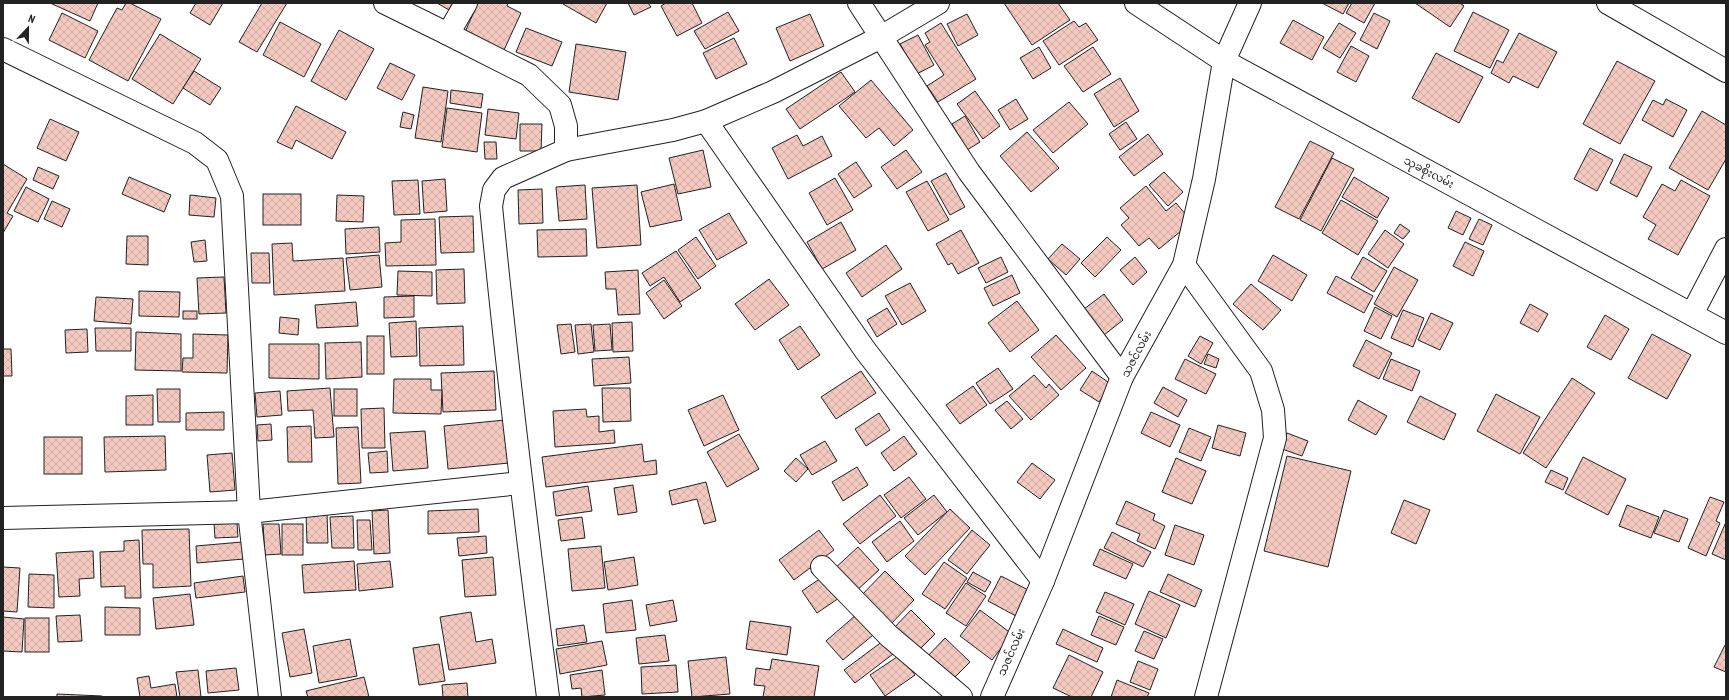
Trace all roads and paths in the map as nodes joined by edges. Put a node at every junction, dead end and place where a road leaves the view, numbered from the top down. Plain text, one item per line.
1 (385, 3) edge
2 (466, 3) edge
3 (859, 3) edge
4 (938, 3) edge
5 (1136, 3) edge
6 (1250, 3) edge
7 (1608, 3) edge
8 (448, 34) junction
9 (881, 37) junction
10 (3, 49) edge
11 (1224, 61) junction
12 (1726, 71) edge
13 (706, 121) junction
14 (566, 150) junction
15 (1726, 249) edge
16 (1184, 265) junction
17 (1692, 314) junction
18 (1726, 333) edge
19 (1122, 377) junction
20 (520, 483) junction
21 (249, 512) junction
22 (3, 518) edge
23 (822, 567) dead end
24 (1043, 581) junction
25 (270, 697) edge
26 (548, 697) edge
27 (961, 697) edge
28 (992, 697) edge
29 (1206, 697) edge

1 - 8 street
2 - 8 street
3 - 9 street
4 - 9 street
5 - 11 street, သုခစိုးလမ်း
6 - 11 street, သဇင်လမ်း
7 - 12 street
8 - 14 street
9 - 13 street
9 - 19 street
10 - 21 street
11 - 16 street, သဇင်လမ်း
11 - 17 street, သုခစိုးလမ်း
13 - 14 street
13 - 24 street
14 - 20 street
15 - 17 street
16 - 19 street, သဇင်လမ်း
16 - 29 street
17 - 18 street, သုခစိုးလမ်း
19 - 24 street, သဇင်လမ်း
20 - 21 street
20 - 26 street
21 - 22 street
21 - 25 street
23 - 27 street
24 - 28 street, သဇင်လမ်း

